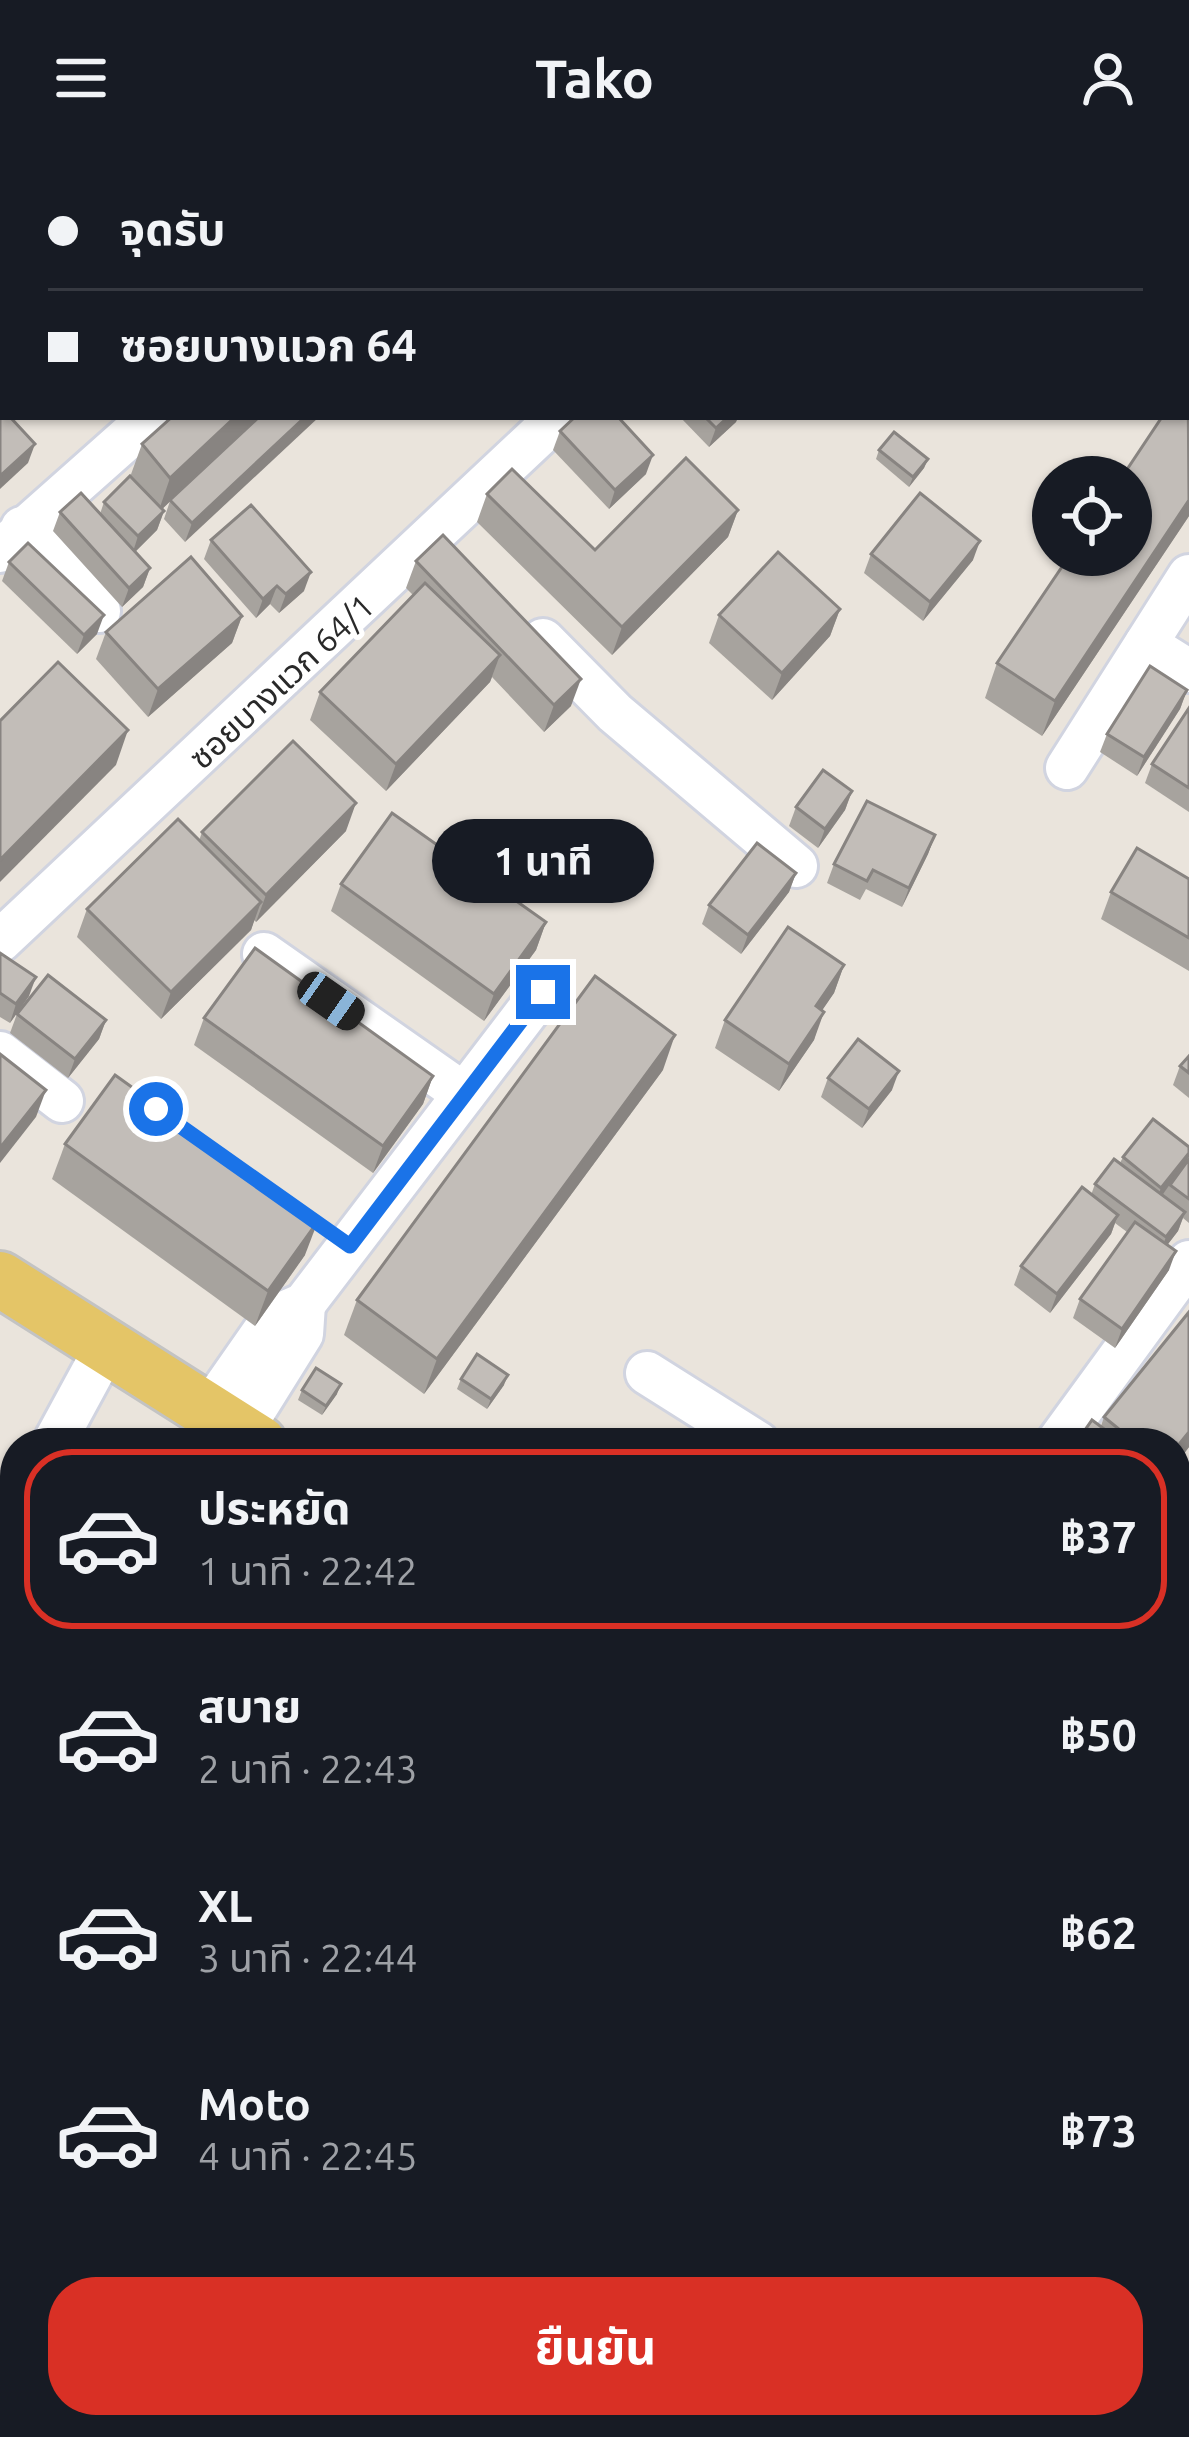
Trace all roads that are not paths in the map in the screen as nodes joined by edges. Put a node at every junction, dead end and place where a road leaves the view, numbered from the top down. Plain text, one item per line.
1 (149, 420) edge
2 (555, 420) edge
3 (437, 532) junction
4 (11, 539) edge
5 (470, 565) edge
6 (1189, 576) edge
7 (99, 611) edge
8 (518, 615) edge
9 (1146, 644) junction
10 (1189, 671) edge
11 (1067, 768) dead end
12 (796, 866) edge
13 (0, 941) edge
14 (264, 954) edge
15 (543, 992) dead end
16 (0, 1053) edge
17 (464, 1094) junction
18 (62, 1101) dead end
19 (312, 1219) edge
20 (350, 1246) junction
21 (1189, 1262) edge
22 (0, 1279) edge
23 (105, 1349) junction
24 (647, 1373) dead end
25 (62, 1428) edge
26 (227, 1428) edge
27 (237, 1428) edge
28 (734, 1428) edge
29 (1068, 1428) edge

1 - 4 street
2 - 3 street, ซอยบางแวก 64/1
3 - 5 street
3 - 13 street, ซอยบางแวก 64/1
4 - 7 street
6 - 9 street
8 - 12 street
9 - 10 street
9 - 11 street
14 - 17 street
15 - 17 street
16 - 18 street
17 - 20 street
19 - 20 street
20 - 27 street
21 - 29 street
22 - 23 main road
23 - 25 street
23 - 26 main road
24 - 28 street

